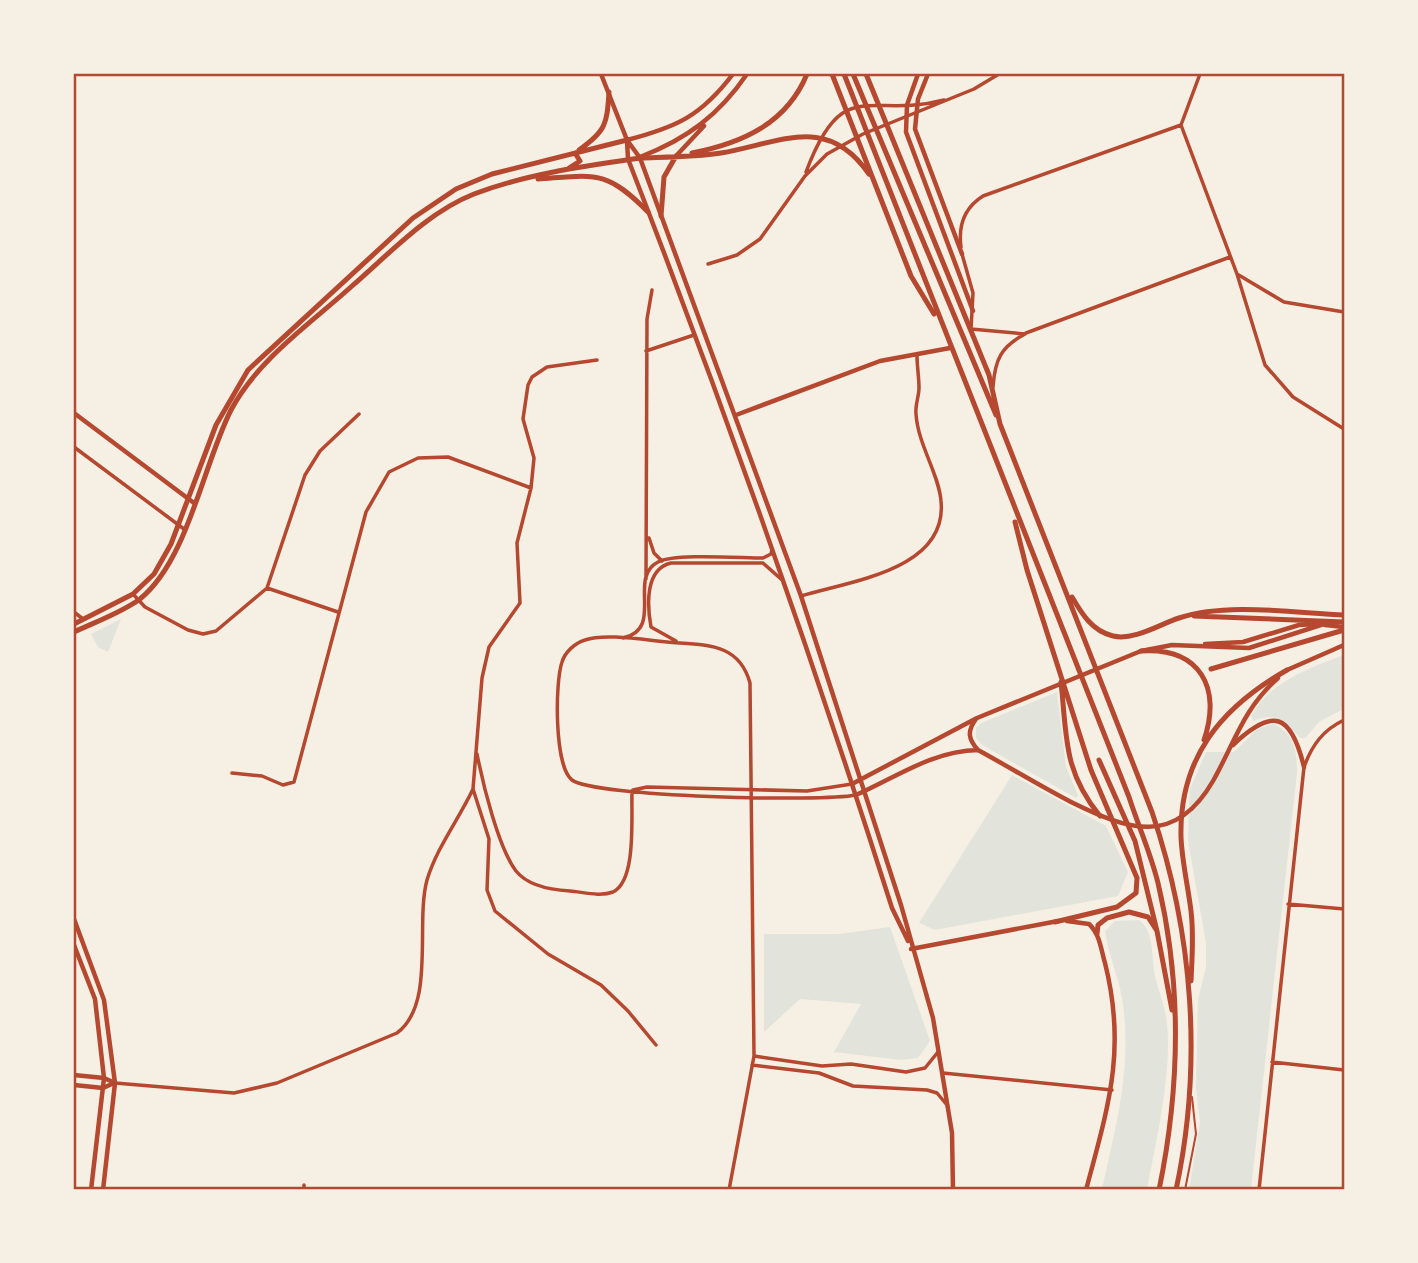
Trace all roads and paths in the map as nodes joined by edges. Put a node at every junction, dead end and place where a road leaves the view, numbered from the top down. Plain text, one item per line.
1 (601, 74) edge
2 (733, 74) edge
3 (747, 74) edge
4 (807, 74) edge
5 (832, 74) edge
6 (844, 74) edge
7 (853, 74) edge
8 (866, 74) edge
9 (918, 74) edge
10 (928, 74) edge
11 (999, 74) edge
12 (1200, 74) edge
13 (609, 92) junction
14 (956, 97) junction
15 (711, 118) junction
16 (1181, 125) junction
17 (627, 140) junction
18 (575, 153) junction
19 (676, 156) junction
20 (640, 158) junction
21 (628, 159) junction
22 (562, 171) junction
23 (805, 176) junction
24 (518, 181) junction
25 (875, 183) junction
26 (648, 212) junction
27 (661, 216) junction
28 (962, 254) junction
29 (1230, 257) junction
30 (708, 264) dead end
31 (1237, 274) junction
32 (652, 290) dead end
33 (973, 311) junction
34 (1345, 312) edge
35 (941, 325) junction
36 (971, 329) junction
37 (696, 334) junction
38 (1026, 334) junction
39 (950, 348) junction
40 (646, 351) junction
41 (916, 356) junction
42 (597, 360) dead end
43 (993, 389) junction
44 (74, 413) edge
45 (359, 414) dead end
46 (736, 415) junction
47 (1000, 424) junction
48 (1345, 429) edge
49 (74, 447) edge
50 (531, 488) junction
51 (191, 501) junction
52 (1012, 505) junction
53 (648, 526) junction
54 (181, 527) junction
55 (772, 547) junction
56 (660, 561) junction
57 (671, 563) junction
58 (646, 579) junction
59 (784, 583) junction
60 (1065, 586) junction
61 (267, 588) junction
62 (133, 594) junction
63 (801, 596) junction
64 (137, 601) junction
65 (74, 612) edge
66 (338, 612) junction
67 (1185, 616) junction
68 (83, 620) junction
69 (1345, 623) edge
70 (74, 624) edge
71 (74, 632) edge
72 (616, 639) junction
73 (681, 643) junction
74 (1187, 645) junction
75 (1345, 645) edge
76 (1141, 651) junction
77 (1059, 669) junction
78 (1211, 669) dead end
79 (1287, 670) junction
80 (976, 718) junction
81 (1345, 720) edge
82 (476, 746) junction
83 (1202, 747) junction
84 (1230, 748) junction
85 (978, 750) junction
86 (1099, 760) dead end
87 (1304, 767) junction
88 (232, 773) dead end
89 (862, 779) junction
90 (852, 784) junction
91 (473, 789) junction
92 (753, 790) junction
93 (866, 790) junction
94 (632, 791) junction
95 (856, 795) junction
96 (753, 797) junction
97 (1103, 818) junction
98 (1288, 904) junction
99 (1345, 909) edge
100 (74, 919) edge
101 (1055, 922) junction
102 (1157, 931) junction
103 (1097, 934) junction
104 (74, 945) edge
105 (911, 949) junction
106 (1191, 1002) junction
107 (1177, 1027) junction
108 (656, 1045) dead end
109 (939, 1051) junction
110 (754, 1056) junction
111 (1272, 1062) junction
112 (752, 1065) junction
113 (1345, 1070) edge
114 (943, 1073) junction
115 (74, 1075) edge
116 (104, 1077) junction
117 (115, 1083) junction
118 (1191, 1083) junction
119 (74, 1085) edge
120 (103, 1088) junction
121 (1112, 1090) junction
122 (947, 1105) junction
123 (91, 1189) edge
124 (103, 1189) edge
125 (729, 1189) edge
126 (953, 1189) edge
127 (1086, 1189) edge
128 (1159, 1189) edge
129 (1176, 1189) edge
130 (1185, 1189) edge
131 (1259, 1189) edge

1 - 13 main road
2 - 17 main road
3 - 15 main road
4 - 19 main road
5 - 25 main road
6 - 35 main road
7 - 47 main road
8 - 36 main road
9 - 33 main road
10 - 28 main road
11 - 14 street
12 - 16 street
13 - 17 main road
13 - 18 main road
14 - 23 street
14 - 23 street
15 - 19 main road
15 - 20 main road
16 - 28 street
16 - 29 street
17 - 18 main road
17 - 20 main road
17 - 21 main road
18 - 22 main road
18 - 51 main road
19 - 20 main road
19 - 25 main road
19 - 27 main road
20 - 21 main road
20 - 27 main road
21 - 22 main road
21 - 26 main road
22 - 24 main road
23 - 30 street
24 - 26 main road
24 - 51 main road
25 - 35 main road
26 - 37 main road
27 - 46 main road
28 - 33 street
29 - 31 street
29 - 38 street
31 - 34 street
31 - 48 street
32 - 40 street
33 - 36 street
35 - 39 main road
36 - 38 street
36 - 43 main road
37 - 40 street
37 - 55 main road
38 - 43 street
39 - 41 main road
39 - 52 main road
40 - 53 street
41 - 46 main road
41 - 63 street
42 - 50 street
43 - 47 main road
44 - 51 main road
45 - 61 street
46 - 63 main road
47 - 60 main road
49 - 54 street
50 - 66 street
50 - 82 street
51 - 54 main road
52 - 77 main road
52 - 107 main road
53 - 56 street
53 - 58 street
54 - 62 main road
54 - 64 main road
55 - 56 street
55 - 59 main road
56 - 57 street
56 - 58 street
57 - 59 street
57 - 73 street
58 - 72 street
59 - 90 main road
60 - 67 main road
60 - 106 main road
61 - 64 street
61 - 66 street
62 - 64 street
62 - 68 main road
63 - 89 main road
64 - 71 main road
65 - 68 street
66 - 88 street
67 - 69 main road
67 - 69 main road
68 - 70 main road
69 - 74 main road
69 - 74 main road
69 - 78 main road
72 - 73 street
72 - 94 street
73 - 92 street
74 - 76 main road
75 - 79 main road
76 - 80 main road
76 - 83 main road
77 - 97 main road
77 - 101 main road
79 - 83 main road
79 - 84 main road
80 - 85 main road
80 - 89 main road
81 - 87 street
82 - 91 street
82 - 94 street
83 - 106 main road
84 - 87 main road
84 - 97 main road
85 - 93 main road
85 - 97 main road
86 - 102 main road
87 - 98 street
89 - 90 main road
89 - 93 main road
90 - 92 street
90 - 95 main road
91 - 108 street
91 - 117 street
92 - 94 street
92 - 96 street
93 - 95 main road
93 - 105 main road
94 - 96 street
95 - 96 street
95 - 105 main road
96 - 110 street
98 - 99 street
98 - 111 street
100 - 117 main road
101 - 103 main road
101 - 105 main road
102 - 103 main road
102 - 107 main road
103 - 121 main road
104 - 116 main road
105 - 109 main road
106 - 118 main road
107 - 128 main road
109 - 110 street
109 - 114 main road
110 - 112 street
111 - 113 street
111 - 131 street
112 - 122 street
112 - 125 street
114 - 121 street
114 - 122 main road
115 - 116 main road
116 - 117 main road
116 - 120 main road
117 - 120 main road
117 - 124 main road
118 - 129 main road
118 - 130 lane
119 - 120 main road
120 - 123 main road
121 - 127 main road
122 - 126 main road

